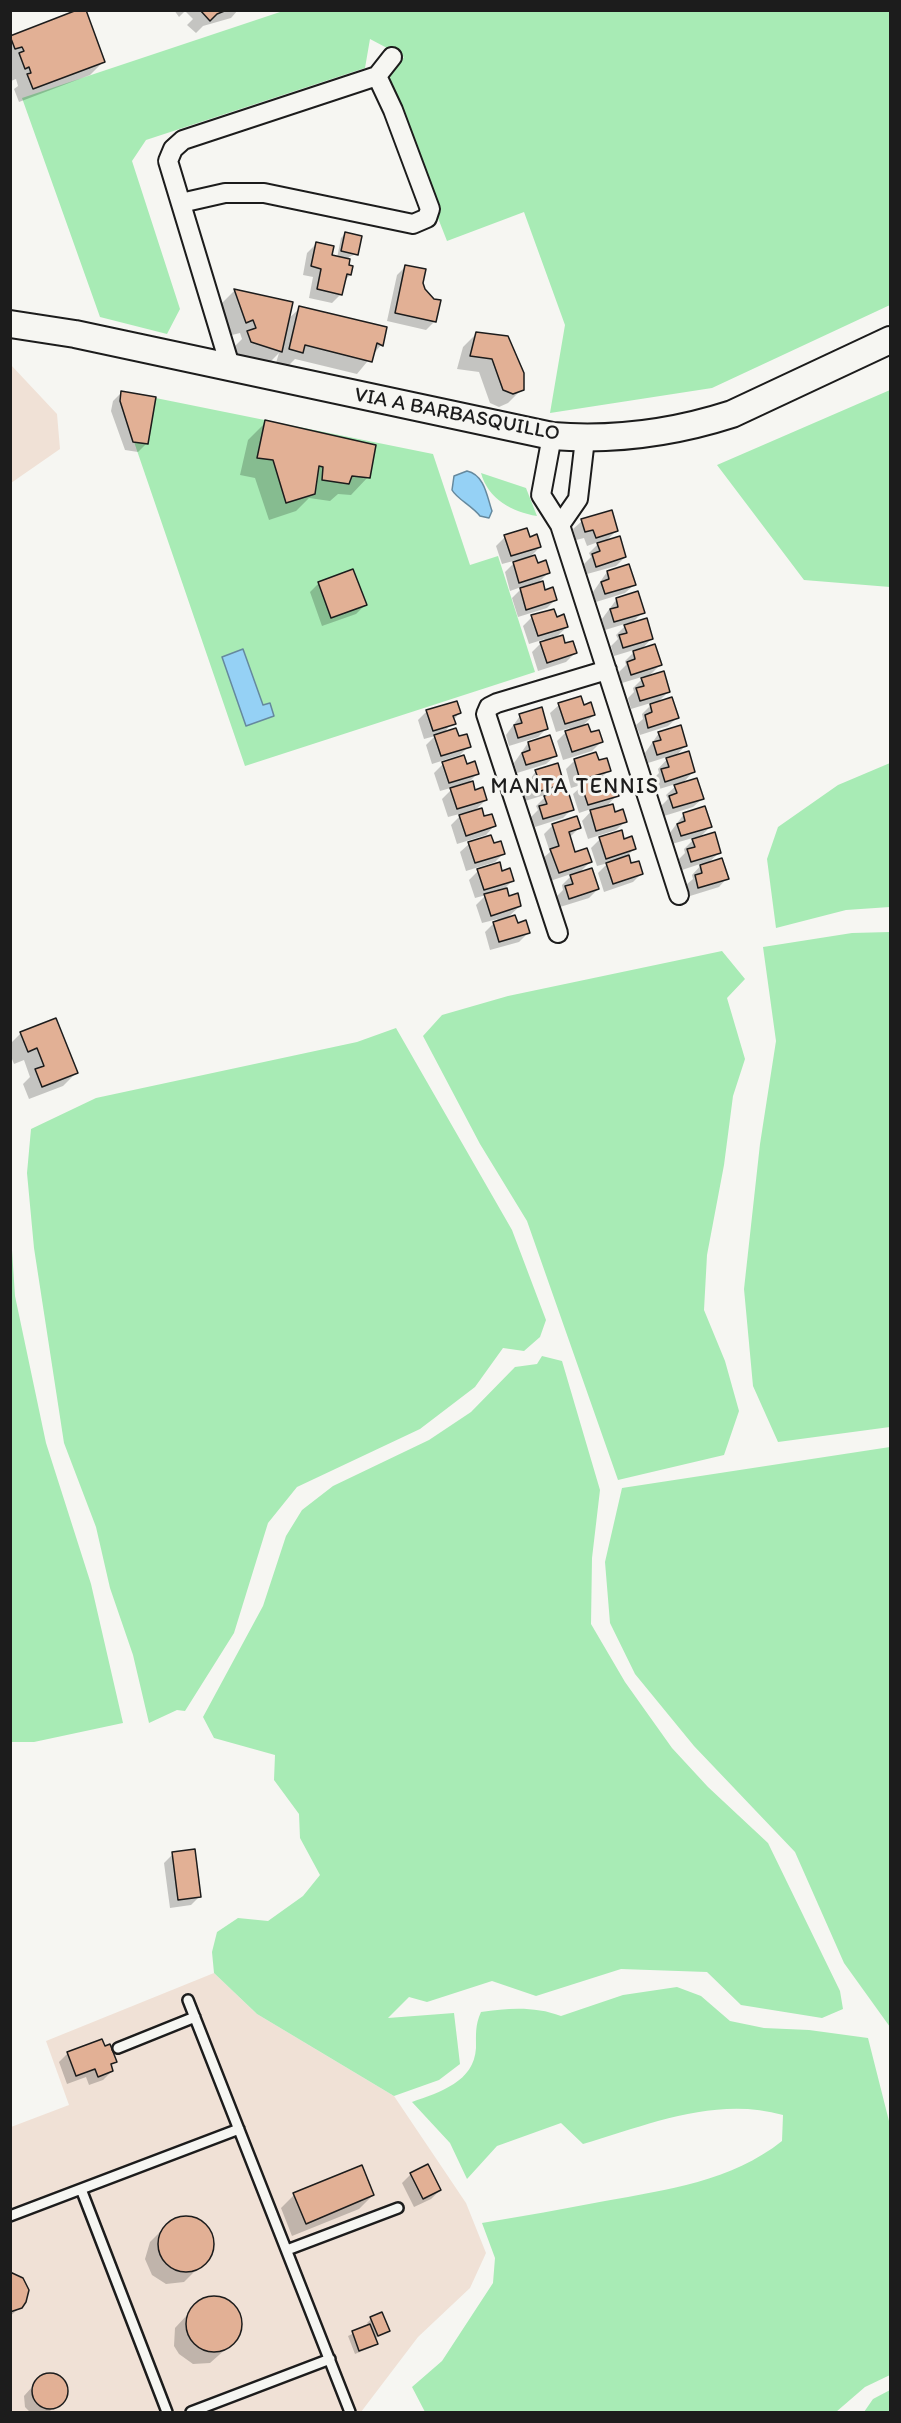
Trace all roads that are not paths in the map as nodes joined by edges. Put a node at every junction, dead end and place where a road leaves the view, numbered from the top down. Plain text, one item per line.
1 (392, 57) dead end
2 (376, 76) junction
3 (181, 203) junction
4 (10, 324) edge
5 (891, 340) edge
6 (231, 369) junction
7 (552, 436) junction
8 (585, 439) junction
9 (560, 525) junction
10 (607, 670) junction
11 (679, 895) dead end
12 (558, 933) dead end
13 (188, 2000) dead end
14 (195, 2017) junction
15 (118, 2048) dead end
16 (239, 2129) junction
17 (81, 2189) junction
18 (398, 2208) dead end
19 (10, 2216) edge
20 (287, 2250) junction
21 (330, 2360) junction
22 (167, 2412) edge
23 (191, 2412) edge
24 (350, 2412) edge

1 - 2 street
2 - 3 street
2 - 3 street
3 - 6 street
4 - 6 main road, VIA A BARBASQUILLO
5 - 8 main road, VIA A BARBASQUILLO
6 - 7 main road, VIA A BARBASQUILLO
7 - 8 main road, VIA A BARBASQUILLO
7 - 9 street
8 - 9 street
9 - 10 street
10 - 11 street
10 - 12 street
13 - 14 lane
14 - 15 lane
14 - 16 lane
16 - 17 lane
16 - 20 lane
17 - 19 lane
17 - 22 lane
18 - 20 lane
20 - 21 lane
21 - 23 lane
21 - 24 lane

